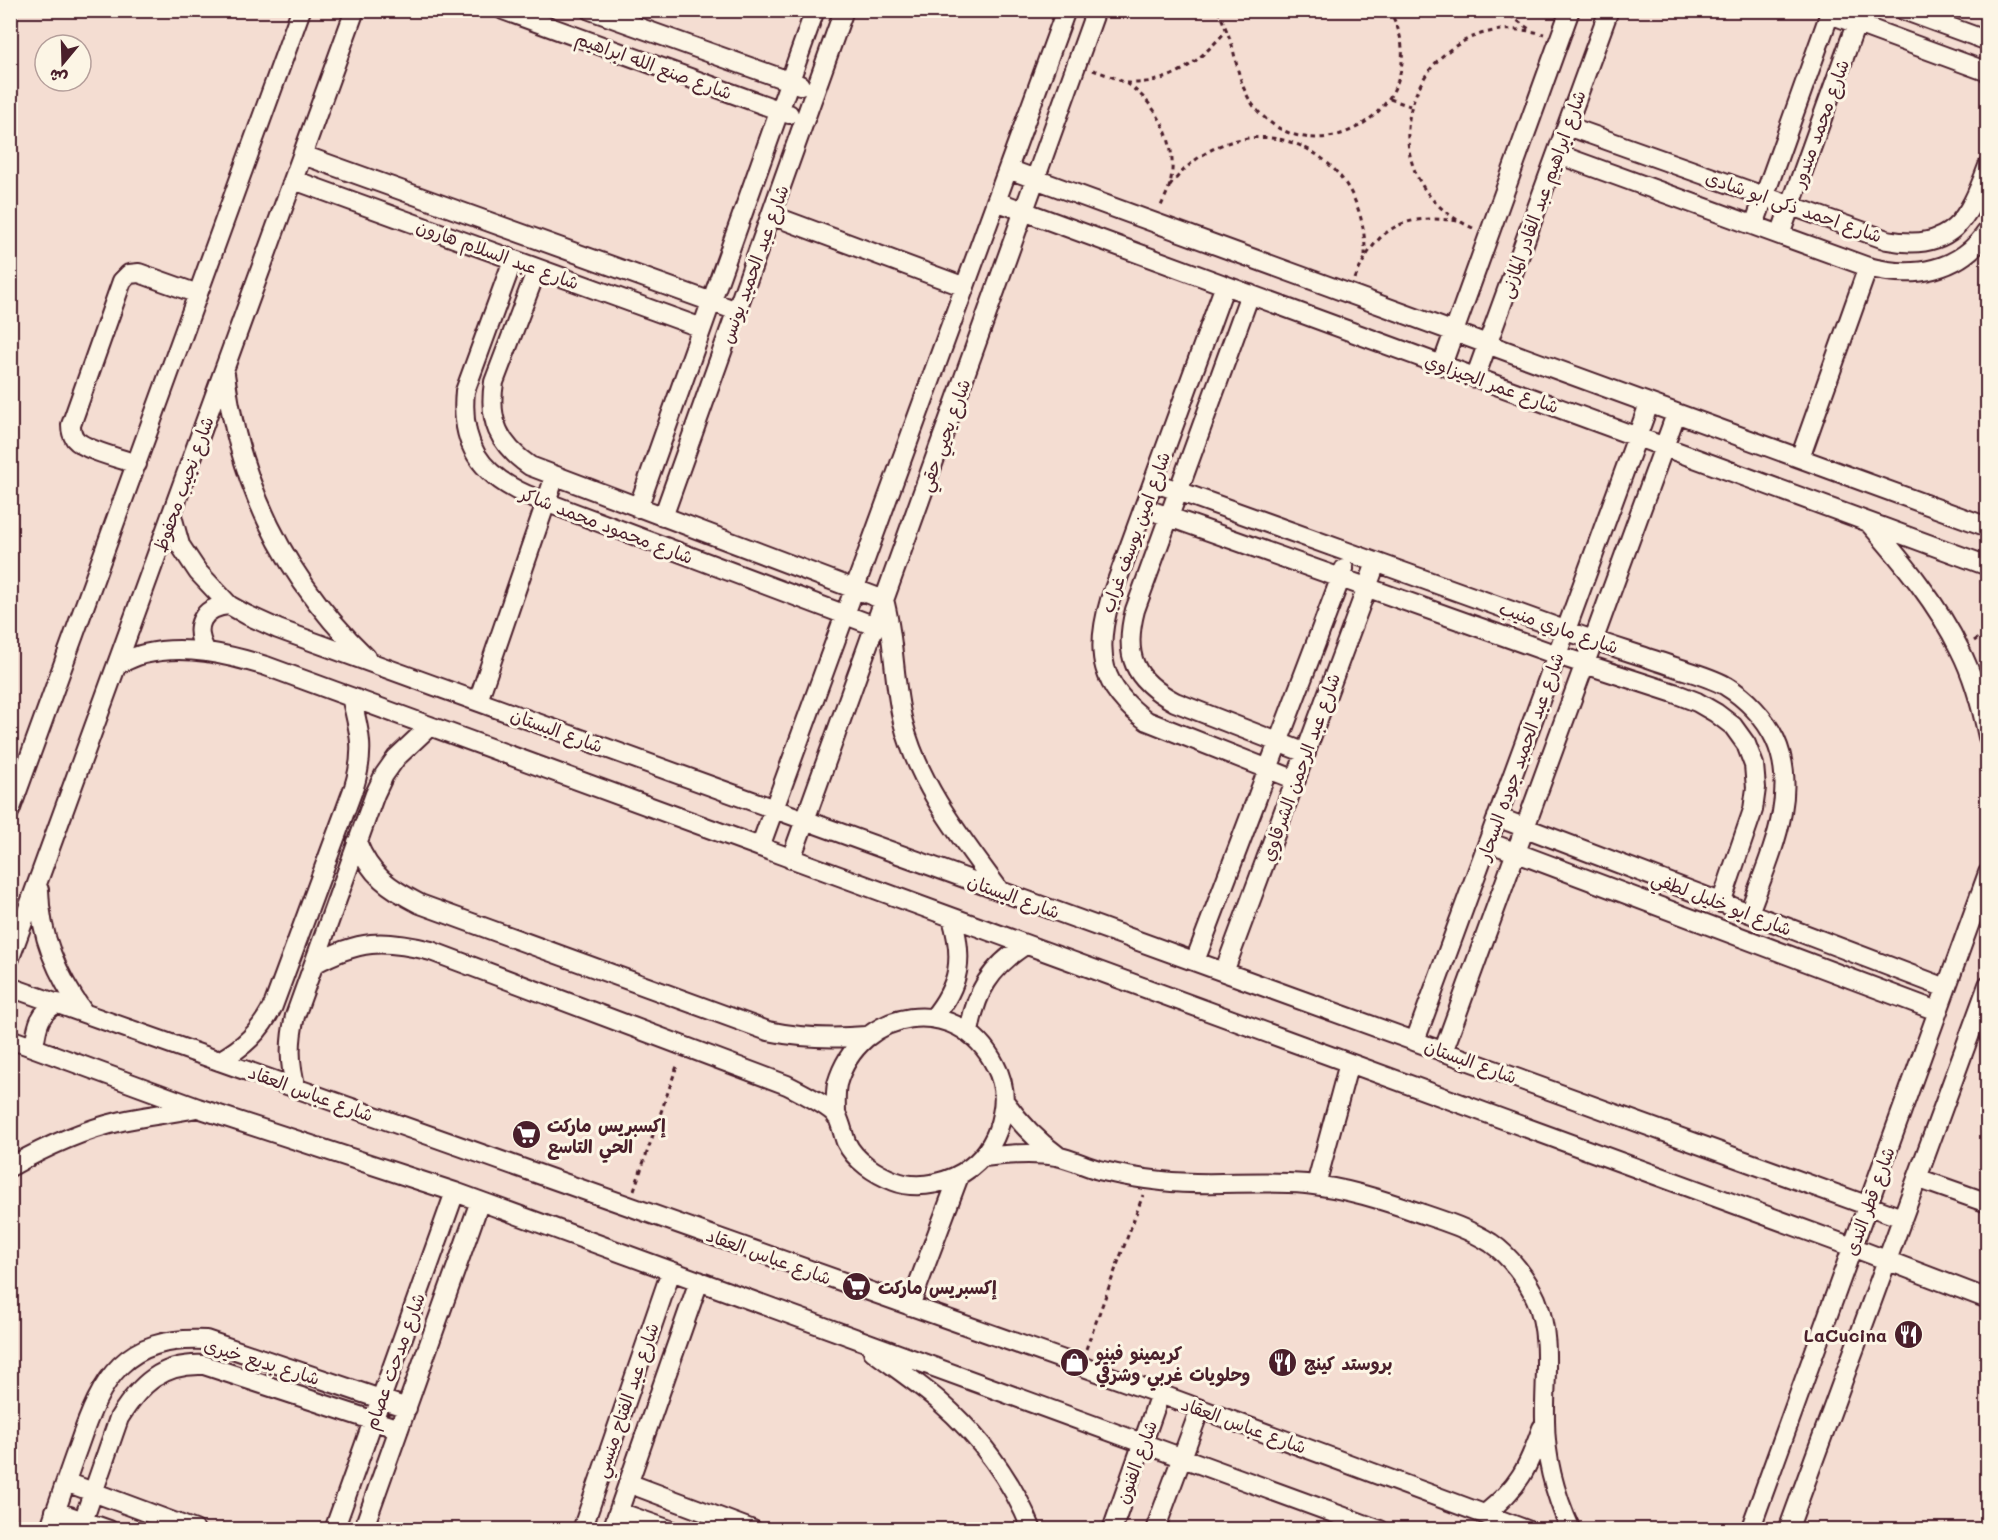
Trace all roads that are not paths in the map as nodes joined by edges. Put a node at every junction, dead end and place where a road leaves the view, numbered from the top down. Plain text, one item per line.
1 (302, 10) edge
2 (355, 10) edge
3 (503, 10) edge
4 (815, 10) edge
5 (844, 10) edge
6 (1066, 10) edge
7 (1096, 10) edge
8 (1570, 10) edge
9 (1609, 10) edge
10 (1904, 10) edge
11 (594, 11) edge
12 (1830, 12) edge
13 (627, 17) edge
14 (1859, 17) edge
15 (585, 40) junction
16 (1988, 41) edge
17 (614, 51) junction
18 (1988, 72) edge
19 (790, 82) junction
20 (815, 91) junction
21 (779, 111) junction
22 (805, 120) junction
23 (1567, 126) junction
24 (1557, 154) junction
25 (303, 155) junction
26 (1988, 166) edge
27 (1008, 169) junction
28 (1036, 179) junction
29 (294, 180) junction
30 (1764, 196) junction
31 (996, 201) junction
32 (1791, 205) junction
33 (1024, 211) junction
34 (771, 215) junction
35 (1754, 225) junction
36 (1988, 230) edge
37 (1780, 235) junction
38 (513, 260) junction
39 (1868, 267) junction
40 (537, 269) junction
41 (1225, 285) junction
42 (965, 287) junction
43 (198, 294) junction
44 (1250, 294) junction
45 (711, 302) junction
46 (737, 311) junction
47 (702, 328) junction
48 (1454, 332) junction
49 (1487, 344) junction
50 (1442, 365) junction
51 (225, 369) junction
52 (1475, 378) junction
53 (1649, 404) junction
54 (1676, 414) junction
55 (1637, 437) junction
56 (1664, 447) junction
57 (1800, 458) junction
58 (137, 464) junction
59 (555, 476) junction
60 (1153, 483) junction
61 (1178, 491) junction
62 (546, 503) junction
63 (638, 508) junction
64 (1144, 508) junction
65 (171, 516) junction
66 (663, 517) junction
67 (1168, 517) junction
68 (1868, 522) junction
69 (1988, 527) edge
70 (1350, 553) junction
71 (1376, 562) junction
72 (1988, 566) edge
73 (1340, 578) junction
74 (1367, 588) junction
75 (854, 589) junction
76 (884, 600) junction
77 (230, 604) junction
78 (845, 615) junction
79 (875, 626) junction
80 (1566, 630) junction
81 (1594, 640) junction
82 (206, 651) junction
83 (1557, 655) junction
84 (372, 663) junction
85 (118, 664) junction
86 (1584, 664) junction
87 (351, 697) junction
88 (478, 701) junction
89 (430, 726) junction
90 (1988, 737) edge
91 (1278, 742) junction
92 (1305, 753) junction
93 (1268, 769) junction
94 (1296, 780) junction
95 (774, 809) junction
96 (10, 811) edge
97 (1497, 817) junction
98 (805, 820) junction
99 (1525, 828) junction
100 (357, 842) junction
101 (1488, 842) junction
102 (760, 847) junction
103 (1516, 852) junction
104 (791, 859) junction
105 (1988, 873) edge
106 (39, 880) junction
107 (1000, 891) junction
108 (1722, 903) junction
109 (1749, 913) junction
110 (952, 918) junction
111 (1025, 945) junction
112 (10, 958) edge
113 (1195, 961) junction
114 (314, 964) junction
115 (1224, 972) junction
116 (1988, 985) edge
117 (10, 987) edge
118 (1946, 988) junction
119 (58, 1004) junction
120 (1937, 1011) junction
121 (84, 1013) junction
122 (933, 1018) junction
123 (969, 1032) junction
124 (866, 1036) junction
125 (10, 1039) edge
126 (1415, 1041) junction
127 (34, 1047) junction
128 (1443, 1052) junction
129 (219, 1060) junction
130 (1349, 1063) junction
131 (296, 1088) junction
132 (1005, 1102) junction
133 (198, 1108) junction
134 (836, 1116) junction
135 (1058, 1156) junction
136 (984, 1157) junction
137 (10, 1167) edge
138 (959, 1176) junction
139 (1917, 1178) junction
140 (1316, 1185) junction
141 (455, 1192) junction
142 (480, 1201) junction
143 (1988, 1203) edge
144 (1867, 1205) junction
145 (1902, 1218) junction
146 (1852, 1247) junction
147 (1886, 1260) junction
148 (671, 1271) junction
149 (699, 1281) junction
150 (1988, 1299) edge
151 (910, 1306) junction
152 (857, 1339) junction
153 (1160, 1394) junction
154 (380, 1399) junction
155 (407, 1408) junction
156 (1200, 1409) junction
157 (373, 1421) junction
158 (1545, 1421) junction
159 (399, 1429) junction
160 (1143, 1443) junction
161 (1182, 1457) junction
162 (66, 1482) junction
163 (628, 1483) junction
164 (93, 1492) junction
165 (56, 1511) junction
166 (619, 1512) junction
167 (1485, 1514) junction
168 (82, 1525) edge
169 (49, 1530) edge
170 (109, 1530) edge
171 (195, 1530) edge
172 (334, 1530) edge
173 (363, 1530) edge
174 (582, 1530) edge
175 (612, 1530) edge
176 (670, 1530) edge
177 (753, 1530) edge
178 (1032, 1530) edge
179 (1112, 1530) edge
180 (1155, 1530) edge
181 (1380, 1530) edge
182 (1527, 1530) edge
183 (1571, 1530) edge
184 (1750, 1530) edge
185 (1788, 1530) edge

1 - 43 street
2 - 25 street, شارع نجيب محفوظ
3 - 15 street, شارع صنع الله ابراهيم
4 - 19 street, شارع عبد الحميد يونس
5 - 20 street, شارع عبد الحميد يونس
6 - 27 street, شارع يحيي حقي
7 - 28 street, شارع يحيي حقي
8 - 48 street, شارع ابراهيم عبد القادر المازنى
9 - 23 street, شارع ابراهيم عبد القادر المازنى
10 - 16 street
11 - 13 street, شارع صنع الله ابراهيم
11 - 15 street
12 - 14 street
12 - 30 street, شارع محمد مندور
13 - 17 street
13 - 19 street, شارع صنع الله ابراهيم
14 - 18 street
14 - 32 street, شارع محمد مندور
15 - 17 street, شارع صنع الله ابراهيم
17 - 21 street, شارع صنع الله ابراهيم
19 - 20 street, شارع صنع الله ابراهيم
19 - 21 street, شارع عبد الحميد يونس
20 - 22 street, شارع عبد الحميد يونس
21 - 22 street, شارع صنع الله ابراهيم
21 - 45 street, شارع عبد الحميد يونس
22 - 34 street, شارع عبد الحميد يونس
23 - 24 street, شارع ابراهيم عبد القادر المازنى
23 - 30 street, شارع احمد ذكى ابو شادى
24 - 35 street, شارع احمد ذكى ابو شادى
24 - 49 street, شارع ابراهيم عبد القادر المازنى
25 - 29 street, شارع نجيب محفوظ
25 - 45 street, شارع عبد السلام هارون
26 - 32 street, شارع احمد ذكى ابو شادى
27 - 28 street, شارع عمر الجيزاوي
27 - 31 street, شارع يحيي حقي
28 - 33 street, شارع يحيي حقي
28 - 48 street, شارع عمر الجيزاوي
29 - 38 street, شارع عبد السلام هارون
29 - 51 street, شارع نجيب محفوظ
30 - 32 street, شارع احمد ذكى ابو شادى
30 - 35 street, شارع محمد مندور
31 - 33 street, شارع عمر الجيزاوي
31 - 42 street, شارع يحيي حقي
32 - 37 street, شارع محمد مندور
33 - 41 street, شارع عمر الجيزاوي
33 - 76 street, شارع يحيي حقي
34 - 42 street
34 - 46 street, شارع عبد الحميد يونس
35 - 37 street, شارع احمد ذكى ابو شادى
36 - 39 street, شارع احمد ذكى ابو شادى
37 - 39 street, شارع احمد ذكى ابو شادى
38 - 40 street, شارع عبد السلام هارون
38 - 62 street, شارع محمود محمد شاكر
39 - 57 street
40 - 47 street, شارع عبد السلام هارون
40 - 59 street, شارع محمود محمد شاكر
41 - 44 street, شارع عمر الجيزاوي
41 - 60 street, شارع امين يوسف غراب
42 - 75 street, شارع يحيي حقي
43 - 58 street
43 - 58 street
44 - 50 street, شارع عمر الجيزاوي
44 - 61 street, شارع امين يوسف غراب
45 - 46 street, شارع عبد السلام هارون
45 - 47 street, شارع عبد الحميد يونس
46 - 66 street, شارع عبد الحميد يونس
47 - 63 street, شارع عبد الحميد يونس
48 - 49 street, شارع عمر الجيزاوي
48 - 50 street, شارع ابراهيم عبد القادر المازنى
49 - 52 street, شارع ابراهيم عبد القادر المازنى
49 - 53 street, شارع عمر الجيزاوي
50 - 52 street, شارع عمر الجيزاوي
51 - 65 street, شارع نجيب محفوظ
51 - 84 street
52 - 55 street, شارع عمر الجيزاوي
53 - 54 street, شارع عمر الجيزاوي
53 - 55 street, شارع عبد الحميد جوده السحار
54 - 56 street, شارع عبد الحميد جوده السحار
54 - 57 street, شارع عمر الجيزاوي
55 - 56 street, شارع عمر الجيزاوي
55 - 80 street, شارع عبد الحميد جوده السحار
56 - 68 street, شارع عمر الجيزاوي
56 - 81 street, شارع عبد الحميد جوده السحار
57 - 69 street, شارع عمر الجيزاوي
58 - 96 street
59 - 62 street
59 - 63 street, شارع محمود محمد شاكر
60 - 61 street, شارع ماري منيب
60 - 64 street, شارع امين يوسف غراب
61 - 67 street, شارع امين يوسف غراب
61 - 70 street, شارع ماري منيب
62 - 78 street, شارع محمود محمد شاكر
62 - 88 street
63 - 66 street, شارع محمود محمد شاكر
64 - 67 street, شارع ماري منيب
64 - 93 street, شارع امين يوسف غراب
65 - 77 street, شارع البستان
65 - 85 street, شارع نجيب محفوظ
66 - 75 street, شارع محمود محمد شاكر
67 - 73 street, شارع ماري منيب
67 - 91 street, شارع امين يوسف غراب
68 - 72 street, شارع عمر الجيزاوي
68 - 90 street
70 - 71 street, شارع ماري منيب
70 - 73 street, شارع عبد الرحمن الشرقاوي
71 - 74 street, شارع عبد الرحمن الشرقاوي
71 - 80 street, شارع ماري منيب
73 - 74 street, شارع ماري منيب
73 - 91 street, شارع عبد الرحمن الشرقاوي
74 - 83 street, شارع ماري منيب
74 - 92 street, شارع عبد الرحمن الشرقاوي
75 - 76 street, شارع محمود محمد شاكر
75 - 78 street, شارع يحيي حقي
76 - 79 street, شارع يحيي حقي
76 - 107 street
77 - 82 street
77 - 84 street, شارع البستان
78 - 79 street, شارع محمود محمد شاكر
78 - 95 street, شارع يحيي حقي
79 - 98 street, شارع يحيي حقي
80 - 81 street, شارع ماري منيب
80 - 83 street, شارع عبد الحميد جوده السحار
81 - 86 street, شارع عبد الحميد جوده السحار
81 - 109 street, شارع ماري منيب
82 - 85 street
82 - 87 street
83 - 86 street, شارع ماري منيب
83 - 97 street, شارع عبد الحميد جوده السحار
84 - 88 street, شارع البستان
85 - 106 street, شارع نجيب محفوظ
86 - 99 street, شارع عبد الحميد جوده السحار
86 - 108 street, شارع ماري منيب
87 - 89 street
87 - 129 street
88 - 95 street, شارع البستان
89 - 100 street
89 - 102 street
91 - 92 street, شارع امين يوسف غراب
91 - 93 street, شارع عبد الرحمن الشرقاوي
92 - 94 street, شارع عبد الرحمن الشرقاوي
93 - 94 street, شارع امين يوسف غراب
93 - 113 street, شارع عبد الرحمن الشرقاوي
94 - 115 street, شارع عبد الرحمن الشرقاوي
95 - 98 street, شارع البستان
95 - 102 street, شارع يحيي حقي
97 - 99 street, شارع ابو خليل لطفي
97 - 101 street, شارع عبد الحميد جوده السحار
98 - 104 street, شارع يحيي حقي
98 - 107 street, شارع البستان
99 - 103 street, شارع عبد الحميد جوده السحار
99 - 108 street, شارع ابو خليل لطفي
100 - 114 street
100 - 124 street
101 - 103 street, شارع ابو خليل لطفي
101 - 126 street, شارع عبد الحميد جوده السحار
102 - 104 street
103 - 120 street, شارع ابو خليل لطفي
103 - 128 street, شارع عبد الحميد جوده السحار
104 - 110 street
105 - 118 street, شارع قطر الندى
106 - 112 street, شارع نجيب محفوظ
106 - 121 street
107 - 113 street, شارع البستان
108 - 109 street, شارع ابو خليل لطفي
109 - 118 street, شارع ابو خليل لطفي
110 - 111 street
110 - 122 street
111 - 123 street
111 - 130 street
113 - 115 street, شارع البستان
114 - 131 street
114 - 134 street
115 - 126 street, شارع البستان
116 - 139 street, شارع قطر الندى
117 - 119 street, شارع عباس العقاد
118 - 120 street, شارع قطر الندى
119 - 121 street, شارع عباس العقاد
119 - 127 street
120 - 144 street, شارع قطر الندى
121 - 129 street, شارع عباس العقاد
122 - 123 street
122 - 124 street
123 - 132 street
124 - 134 street
125 - 127 street
126 - 128 street, شارع البستان
127 - 133 street
128 - 144 street, شارع البستان
129 - 131 street, شارع عباس العقاد
130 - 140 street
130 - 146 street
131 - 151 street, شارع عباس العقاد
132 - 135 street
132 - 136 street
133 - 137 street
133 - 141 street
134 - 138 street
135 - 136 street
135 - 140 street
136 - 138 street
138 - 151 street
139 - 143 street
139 - 145 street, شارع قطر الندى
140 - 158 street
141 - 142 street
141 - 154 street, شارع مدحت عصام
142 - 148 street
142 - 155 street, شارع مدحت عصام
144 - 145 street, شارع البستان
144 - 146 street, شارع قطر الندى
145 - 147 street, شارع قطر الندى
146 - 147 street
146 - 184 street, شارع قطر الندى
147 - 150 street
147 - 185 street, شارع قطر الندى
148 - 149 street
148 - 174 street, شارع عبد الفتاح منسي
149 - 152 street
149 - 163 street, شارع عبد الفتاح منسي
151 - 153 street, شارع عباس العقاد
152 - 160 street
152 - 178 street
153 - 156 street, شارع عباس العقاد
153 - 160 street, شارع الفنون
154 - 155 street, شارع بديع خيرى
154 - 157 street, شارع مدحت عصام
154 - 162 street, شارع بديع خيرى
155 - 159 street, شارع مدحت عصام
156 - 161 street
156 - 167 street, شارع عباس العقاد
157 - 159 street, شارع بديع خيرى
157 - 164 street, شارع بديع خيرى
157 - 172 street, شارع مدحت عصام
158 - 167 street
158 - 183 street
159 - 173 street, شارع مدحت عصام
160 - 161 street
160 - 179 street, شارع الفنون
161 - 180 street
161 - 181 street
162 - 164 street
162 - 165 street, شارع بديع خيرى
163 - 166 street, شارع عبد الفتاح منسي
163 - 177 street
164 - 168 street, شارع بديع خيرى
164 - 171 street
165 - 168 street
165 - 169 street, شارع بديع خيرى
166 - 175 street, شارع عبد الفتاح منسي
166 - 176 street
167 - 182 street, شارع عباس العقاد
168 - 170 street

